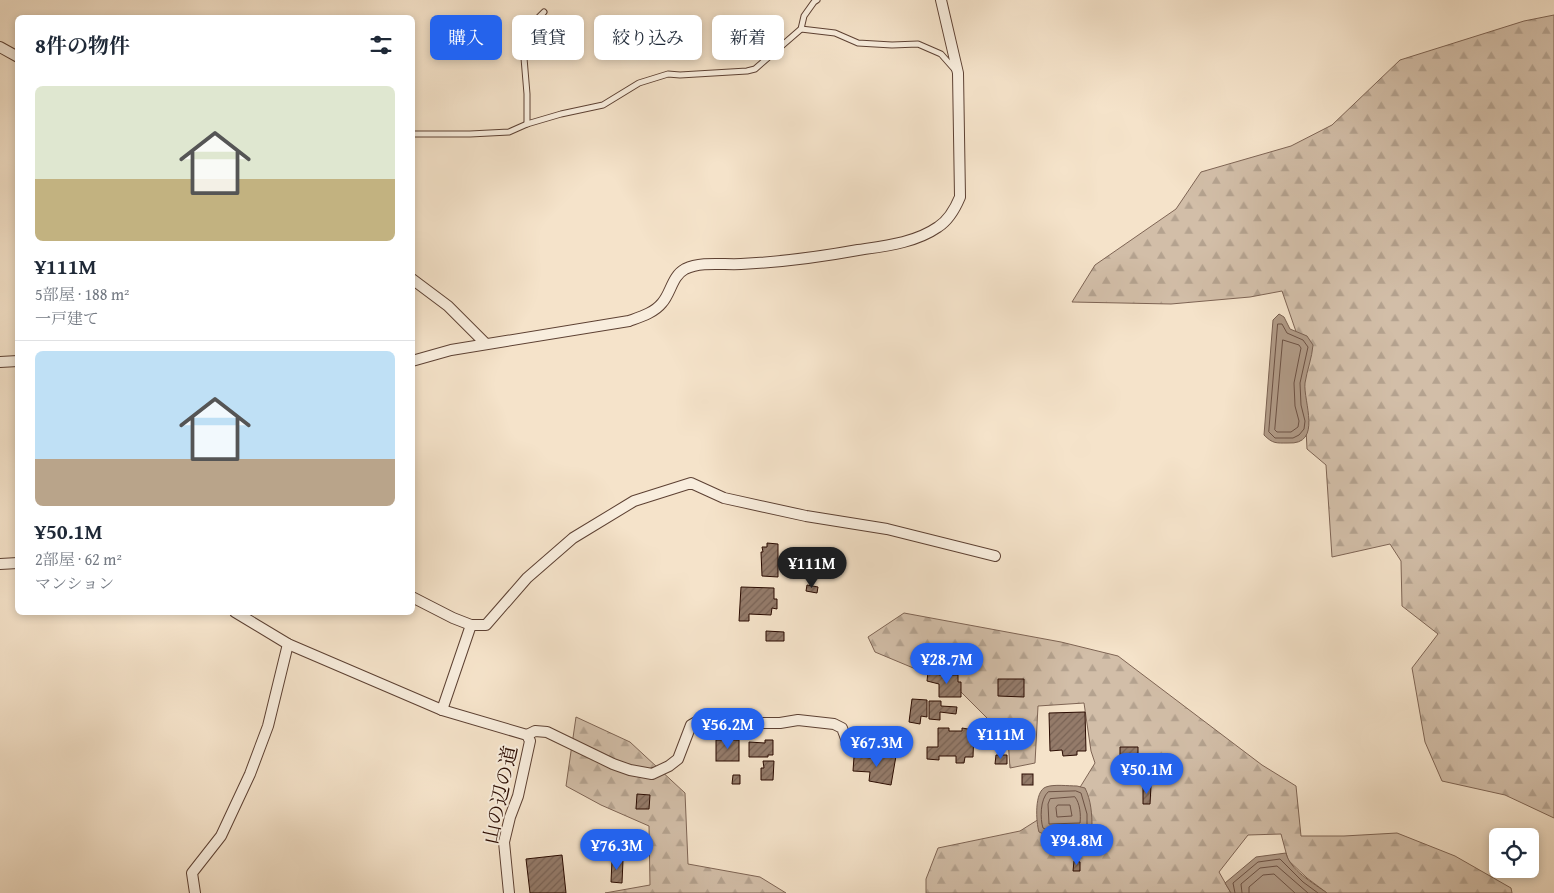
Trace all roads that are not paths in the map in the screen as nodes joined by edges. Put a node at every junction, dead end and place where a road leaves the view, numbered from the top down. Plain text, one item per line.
1 (818, 0) edge
2 (941, 0) edge
3 (544, 12) dead end
4 (801, 29) junction
5 (0, 48) edge
6 (15, 56) edge
7 (958, 73) junction
8 (527, 124) junction
9 (415, 134) edge
10 (415, 281) edge
11 (486, 344) junction
12 (415, 360) edge
13 (0, 362) edge
14 (15, 362) edge
15 (995, 556) dead end
16 (15, 563) edge
17 (0, 564) edge
18 (415, 599) edge
19 (240, 615) edge
20 (471, 625) junction
21 (288, 644) junction
22 (442, 710) junction
23 (527, 735) junction
24 (848, 744) dead end
25 (195, 893) edge
26 (509, 893) edge

1 - 4 lane
2 - 7 street
3 - 8 lane
4 - 7 lane
4 - 8 lane
5 - 6 street
7 - 11 street
8 - 9 lane
10 - 11 street
11 - 12 street
13 - 14 street
15 - 20 street
16 - 17 street
18 - 20 street
19 - 21 street, 山の辺の道
20 - 22 street
21 - 22 street, 山の辺の道
21 - 25 street
22 - 23 street, 山の辺の道
23 - 24 street
23 - 26 street, 山の辺の道

